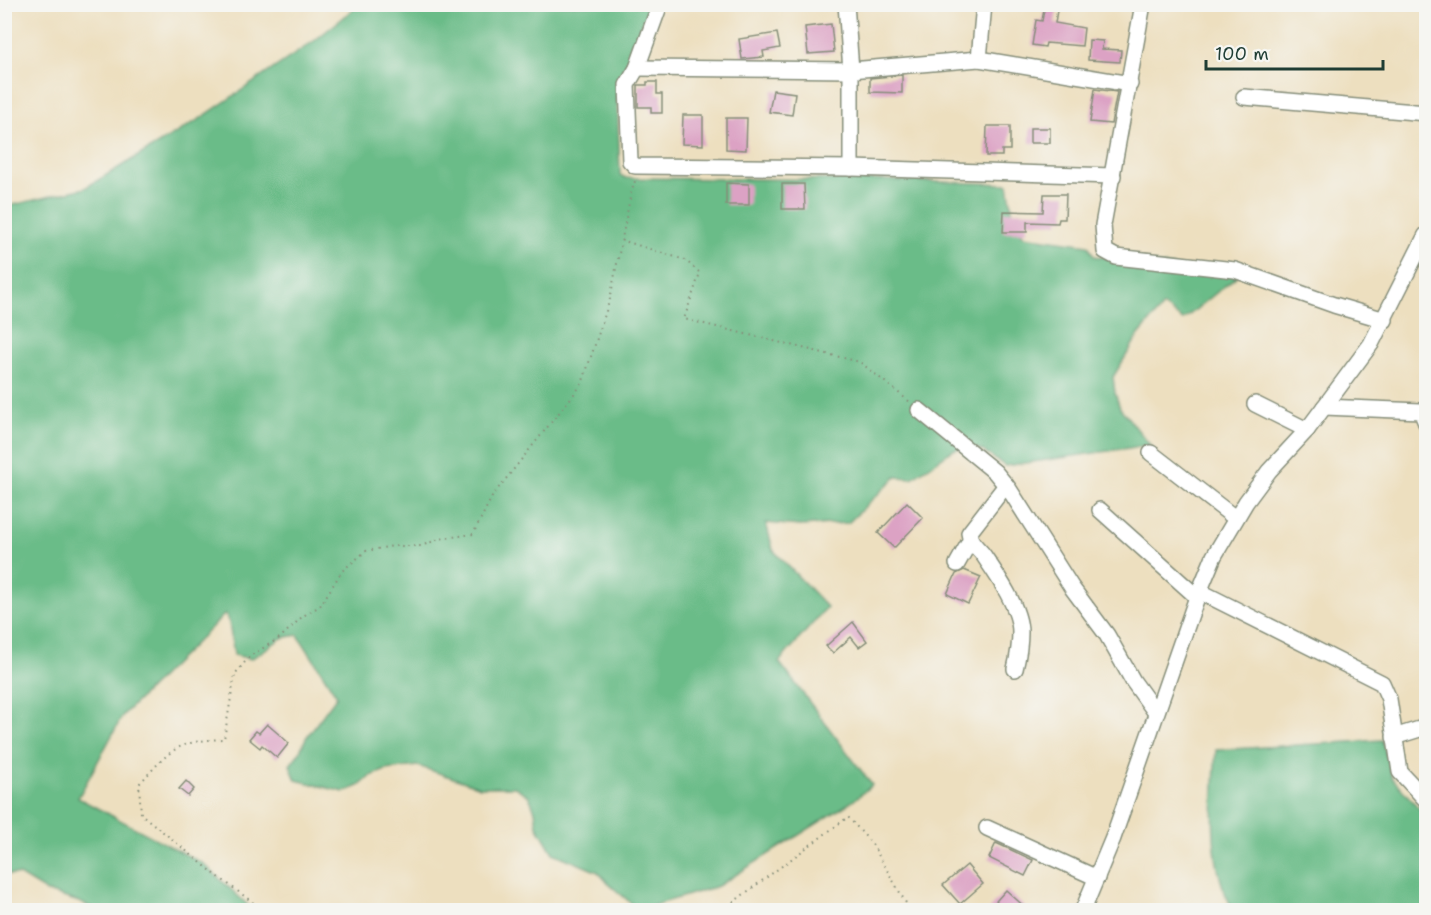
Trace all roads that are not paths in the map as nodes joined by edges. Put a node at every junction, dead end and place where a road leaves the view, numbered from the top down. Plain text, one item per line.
1 (660, 4) edge
2 (846, 4) edge
3 (984, 4) edge
4 (1143, 4) edge
5 (979, 59) junction
6 (637, 68) junction
7 (850, 69) junction
8 (1130, 84) junction
9 (1244, 97) dead end
10 (1426, 112) edge
11 (851, 168) junction
12 (1113, 176) junction
13 (1426, 235) edge
14 (1385, 320) junction
15 (1255, 404) dead end
16 (1324, 407) junction
17 (919, 410) road end
18 (1426, 423) edge
19 (1307, 430) junction
20 (1151, 453) dead end
21 (1006, 485) junction
22 (1100, 510) dead end
23 (1235, 518) junction
24 (970, 541) junction
25 (957, 564) dead end
26 (1198, 594) junction
27 (1015, 669) dead end
28 (1156, 713) junction
29 (1426, 727) edge
30 (1394, 737) junction
31 (1426, 800) edge
32 (987, 828) dead end
33 (1097, 878) junction
34 (1083, 910) edge

1 - 6 street
2 - 7 street
3 - 5 street
4 - 8 street
5 - 7 street
5 - 8 street
6 - 7 street
6 - 11 street
7 - 11 street
8 - 12 street
9 - 10 street
11 - 12 street
12 - 14 street
13 - 14 street
14 - 16 street
15 - 19 street
16 - 18 street
16 - 19 street
17 - 21 street
19 - 23 street
20 - 23 street
21 - 24 street
21 - 28 street
22 - 26 street
23 - 26 street
24 - 25 street
24 - 27 street
26 - 28 street
26 - 30 street
28 - 33 street
29 - 30 street
30 - 31 street
32 - 33 street
33 - 34 street

